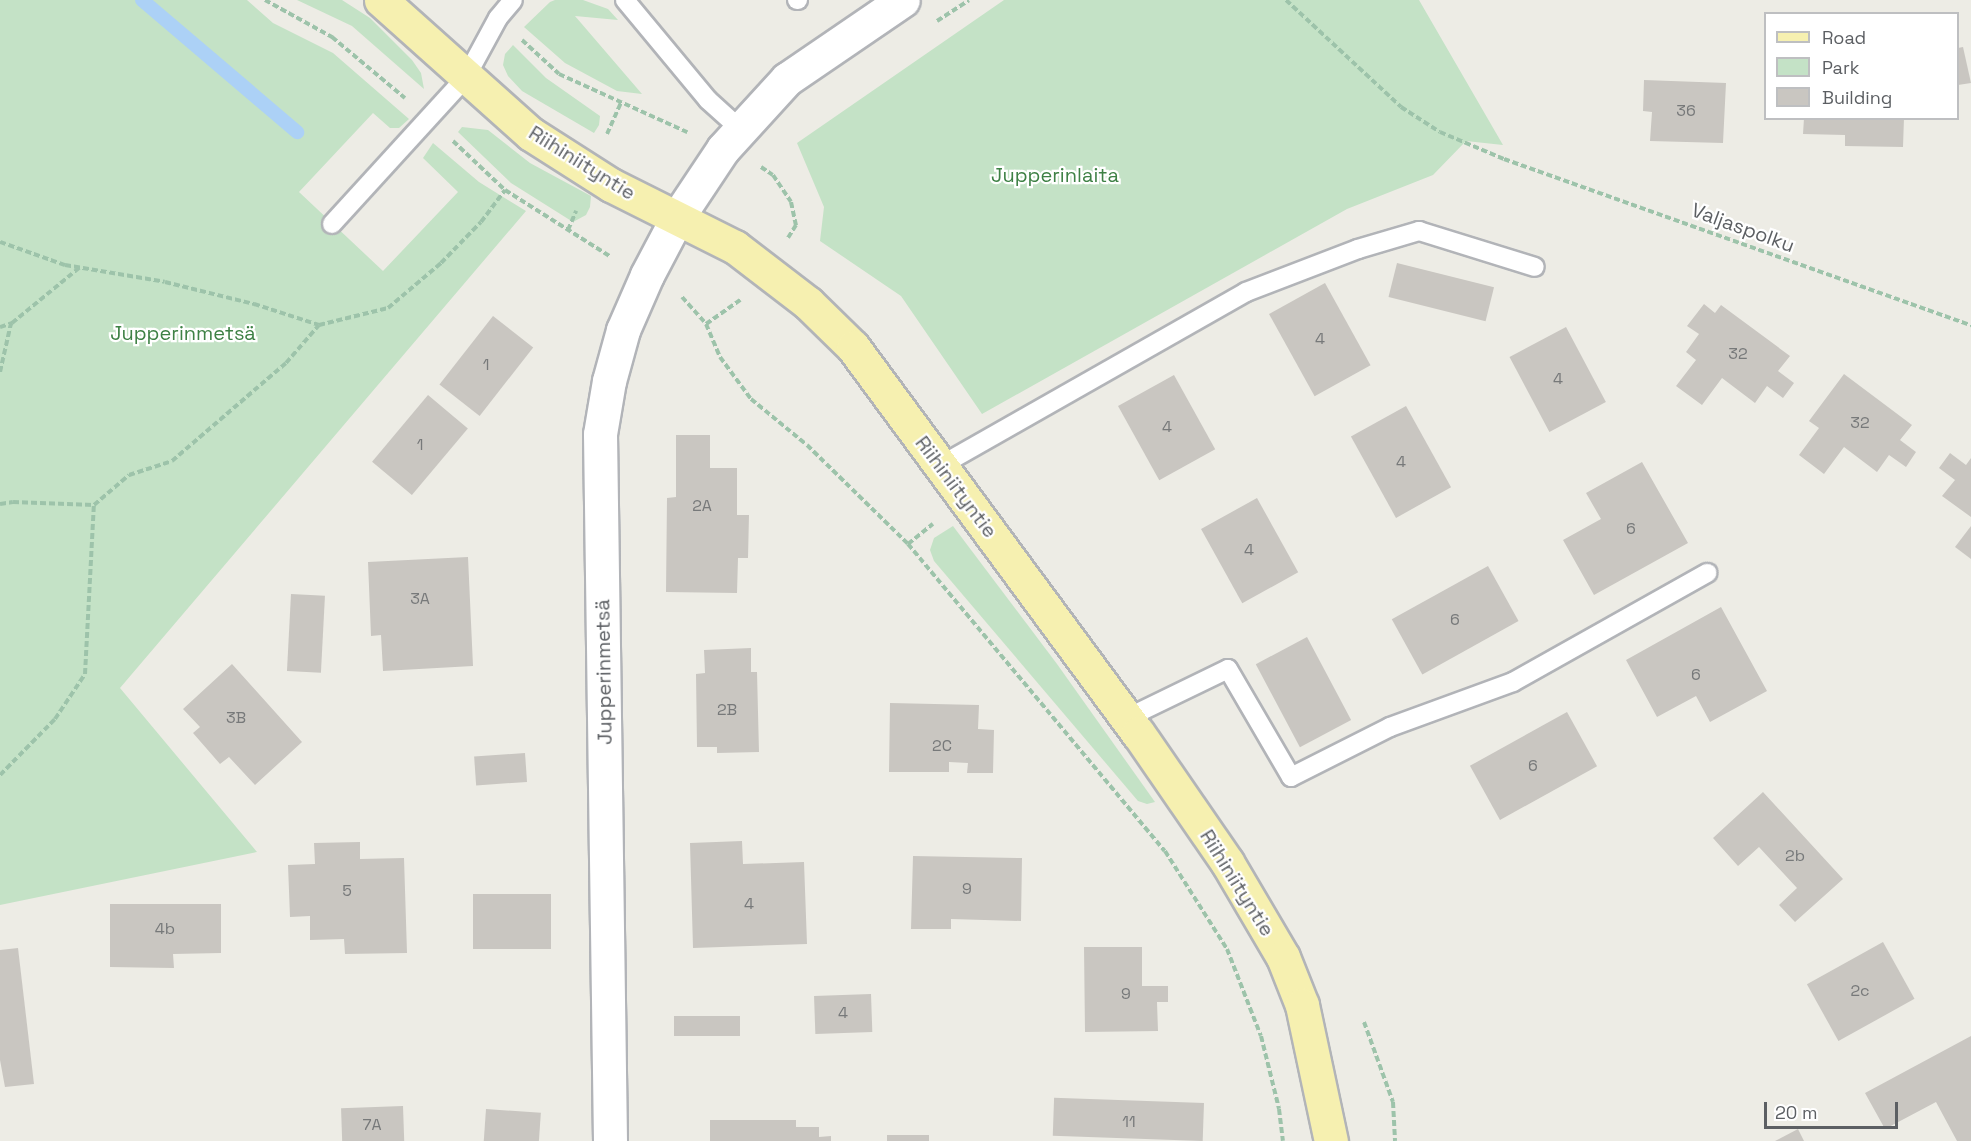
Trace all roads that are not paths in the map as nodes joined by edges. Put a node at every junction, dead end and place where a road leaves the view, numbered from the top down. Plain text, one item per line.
1 (381, 0) edge
2 (513, 0) edge
3 (625, 0) edge
4 (903, 0) edge
5 (466, 77) junction
6 (731, 138) junction
7 (677, 218) junction
8 (332, 224) dead end
9 (1535, 267) dead end
10 (940, 466) junction
11 (1707, 573) dead end
12 (1127, 718) junction
13 (610, 1141) edge
14 (1331, 1141) edge

1 - 5 main road, Riihiniityntie
2 - 5 lane
3 - 6 lane
4 - 6 street, Jupperinmetsä
5 - 7 main road, Riihiniityntie
5 - 8 lane
6 - 7 street, Jupperinmetsä
7 - 10 main road, Riihiniityntie
7 - 13 street, Jupperinmetsä
9 - 10 lane
10 - 12 main road, Riihiniityntie
11 - 12 lane
12 - 14 main road, Riihiniityntie

